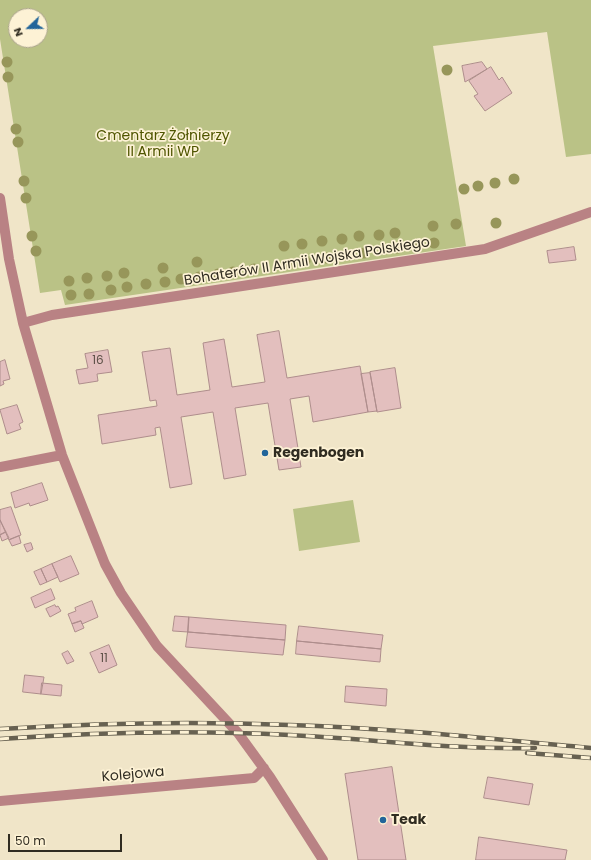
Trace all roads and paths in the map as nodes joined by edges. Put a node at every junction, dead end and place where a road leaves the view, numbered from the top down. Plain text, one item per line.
1 (0, 198) edge
2 (591, 212) edge
3 (23, 323) junction
4 (62, 455) junction
5 (0, 467) edge
6 (264, 768) junction
7 (0, 801) edge
8 (322, 860) edge

1 - 3 street
2 - 3 street, Bohaterów II Armii Wojska Polskiego
3 - 4 street
4 - 5 street
4 - 6 street
6 - 7 street, Kolejowa
6 - 8 street

